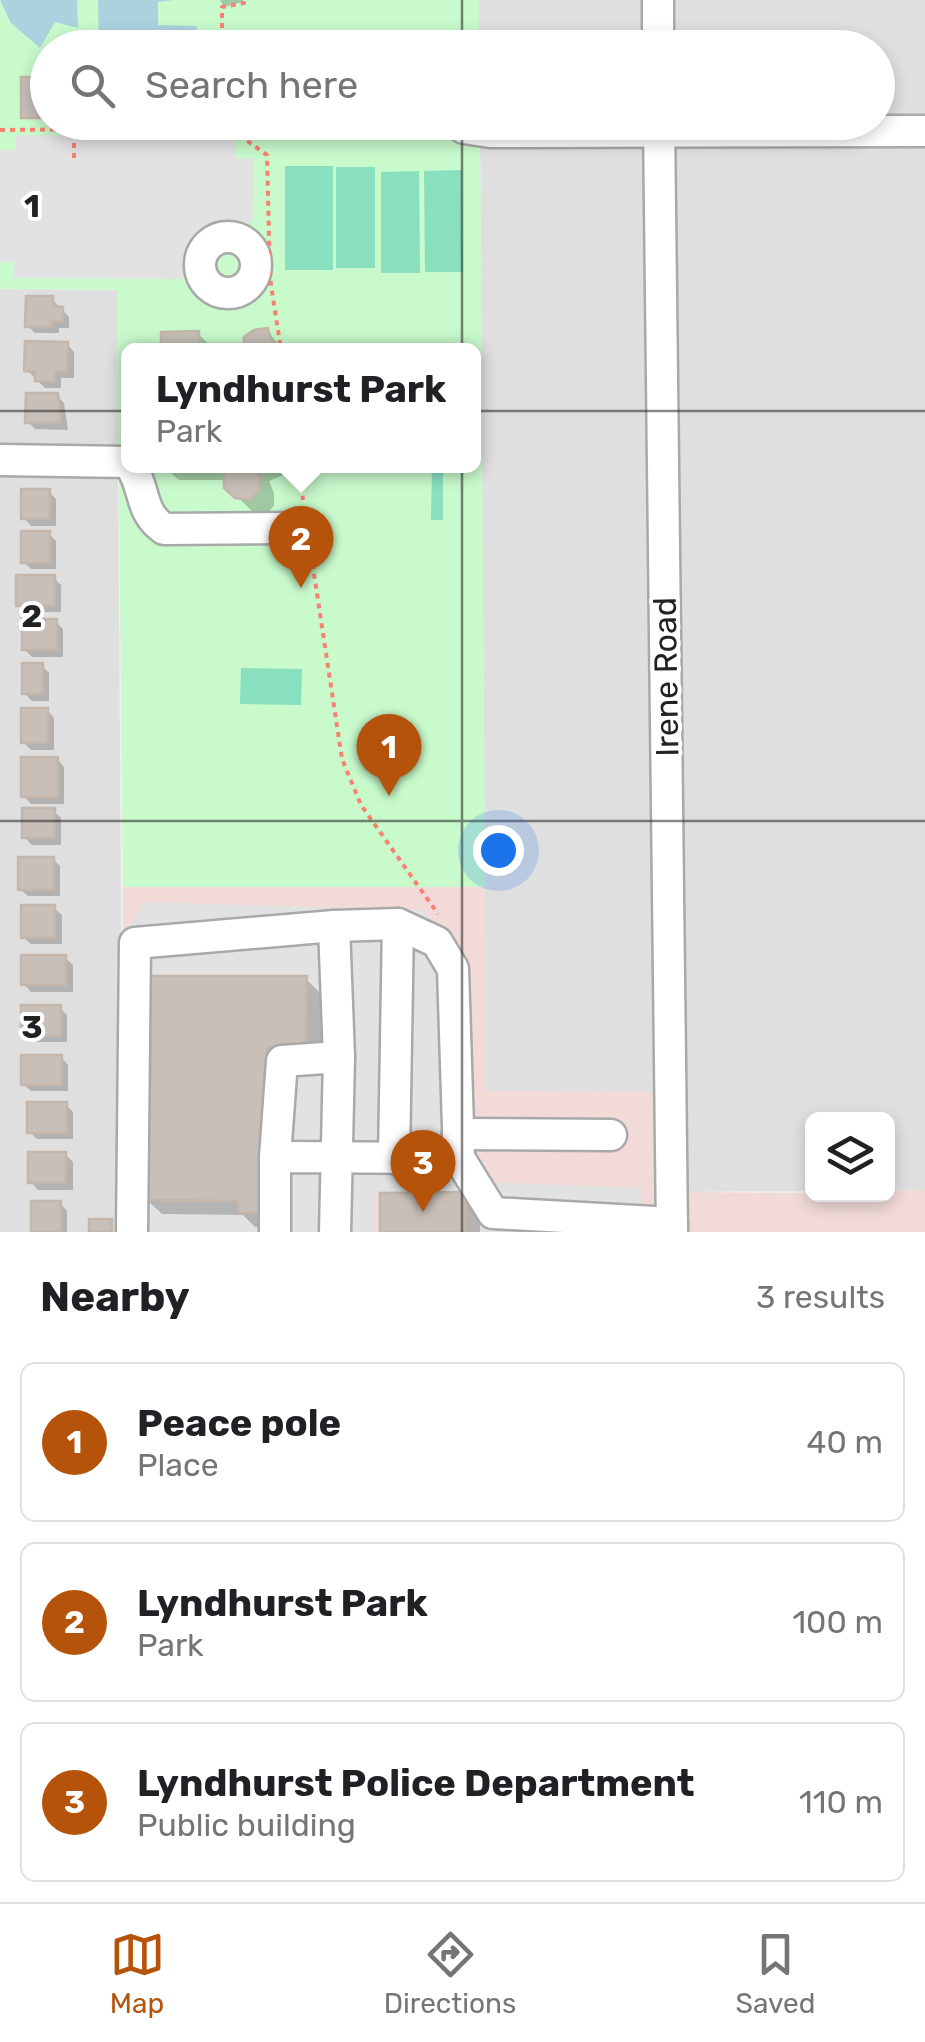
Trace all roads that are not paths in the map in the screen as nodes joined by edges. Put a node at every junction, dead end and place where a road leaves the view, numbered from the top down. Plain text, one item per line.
1 (658, 0) edge
2 (658, 30) edge
3 (895, 131) edge
4 (925, 131) edge
5 (659, 140) edge
6 (0, 460) edge
7 (121, 463) edge
8 (135, 473) edge
9 (307, 528) road end
10 (398, 924) junction
11 (334, 926) junction
12 (339, 1057) junction
13 (611, 1136) dead end
14 (459, 1146) junction
15 (275, 1156) junction
16 (334, 1158) junction
17 (394, 1158) junction
18 (672, 1228) edge
19 (132, 1232) edge
20 (275, 1232) edge
21 (335, 1232) edge

1 - 2 street
3 - 4 street
5 - 18 street, Irene Road
6 - 7 street
8 - 9 street
10 - 11 street
10 - 14 street
10 - 17 street
11 - 12 street
11 - 19 street
12 - 15 street
12 - 16 street
13 - 14 street
14 - 17 street
14 - 18 street
15 - 16 street
15 - 20 street
16 - 17 street
16 - 21 street

